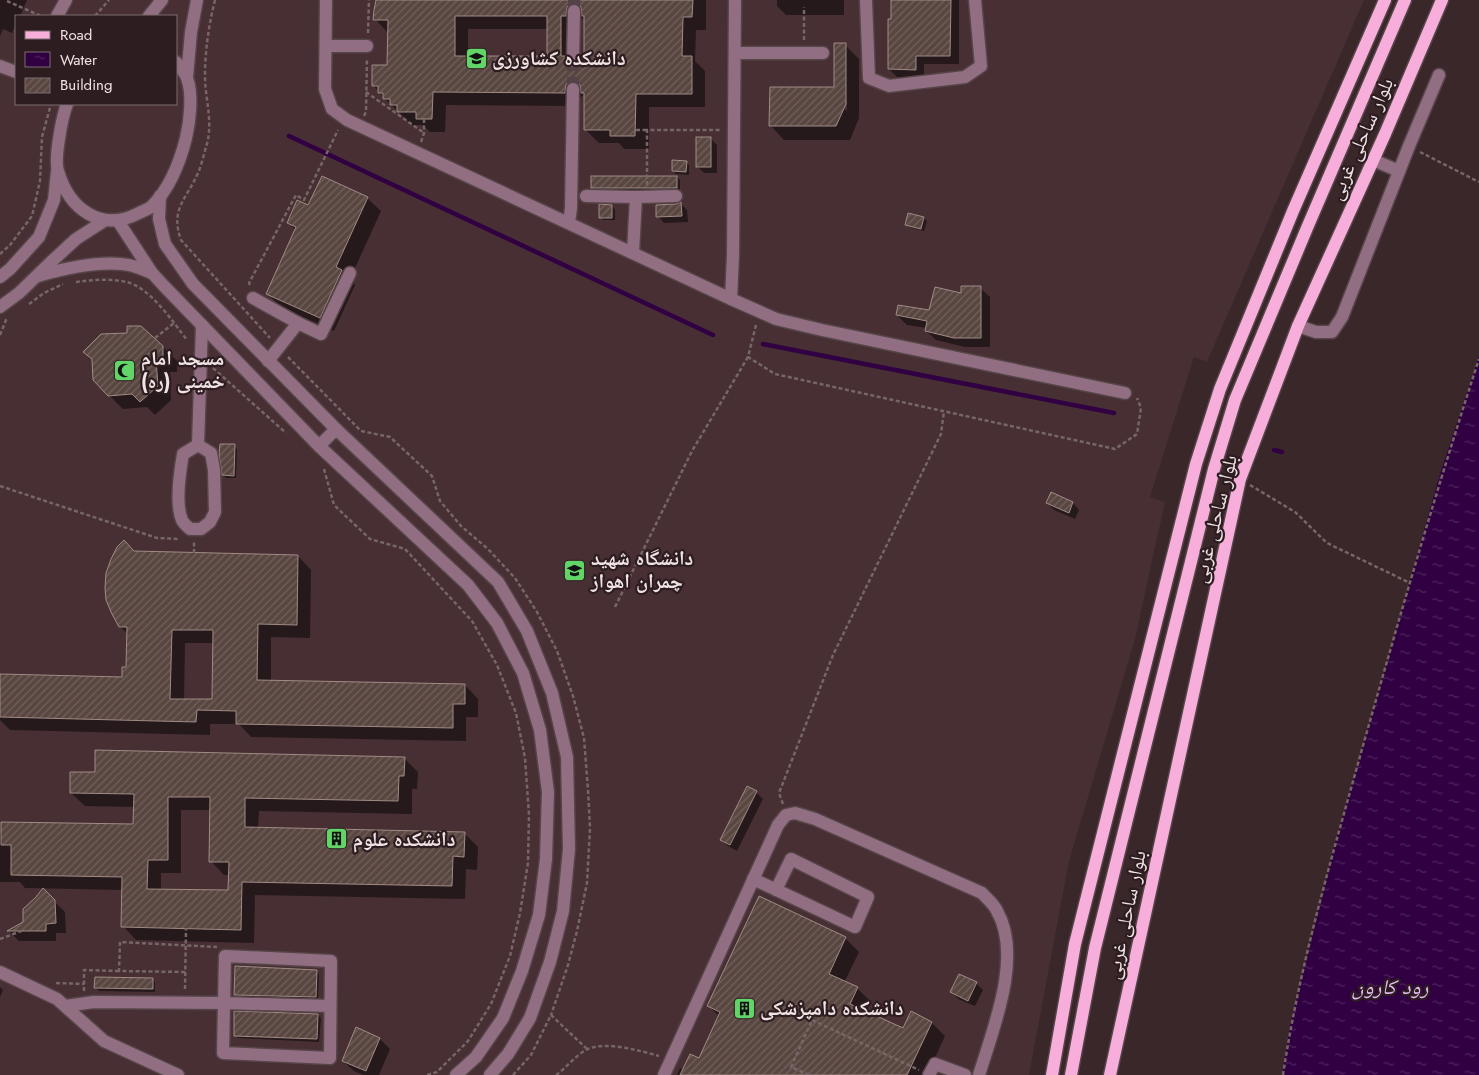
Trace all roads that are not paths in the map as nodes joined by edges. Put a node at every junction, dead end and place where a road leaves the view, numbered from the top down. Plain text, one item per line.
1 (66, 0) edge
2 (162, 0) edge
3 (198, 0) edge
4 (326, 0) edge
5 (735, 0) edge
6 (866, 0) edge
7 (975, 0) edge
8 (1385, 0) edge
9 (1405, 0) edge
10 (1442, 0) edge
11 (574, 10) tunnel mouth
12 (58, 15) edge
13 (150, 15) edge
14 (326, 46) junction
15 (367, 46) road end
16 (735, 53) junction
17 (823, 53) dead end
18 (573, 60) tunnel mouth
19 (178, 65) edge
20 (0, 66) edge
21 (15, 72) edge
22 (1439, 76) dead end
23 (187, 77) junction
24 (573, 89) tunnel mouth
25 (67, 105) edge
26 (1373, 160) junction
27 (57, 169) junction
28 (1399, 171) junction
29 (160, 196) junction
30 (586, 196) dead end
31 (676, 196) dead end
32 (642, 197) junction
33 (104, 220) junction
34 (118, 220) junction
35 (569, 223) junction
36 (633, 253) junction
37 (152, 273) junction
38 (350, 273) dead end
39 (0, 277) edge
40 (35, 277) junction
41 (253, 298) road end
42 (731, 299) junction
43 (0, 307) edge
44 (298, 323) junction
45 (202, 325) junction
46 (1298, 326) junction
47 (268, 361) junction
48 (1125, 393) road end
49 (309, 402) junction
50 (292, 418) junction
51 (336, 429) junction
52 (198, 445) junction
53 (319, 446) junction
54 (753, 879) junction
55 (776, 890) junction
56 (0, 972) edge
57 (224, 1003) junction
58 (65, 1006) junction
59 (330, 1006) junction
60 (178, 1075) edge
61 (456, 1075) edge
62 (490, 1075) edge
63 (664, 1075) edge
64 (929, 1075) edge
65 (965, 1075) edge
66 (979, 1075) edge
67 (1052, 1075) edge
68 (1071, 1075) edge
69 (1110, 1075) edge

1 - 12 lane
2 - 13 lane
3 - 23 lane
4 - 14 lane
5 - 16 lane
6 - 7 lane
8 - 67 main road, بلوار ساحلی غربی
9 - 68 main road, بلوار ساحلی غربی
10 - 26 main road, بلوار ساحلی غربی
11 - 18 lane
14 - 15 lane
14 - 35 lane
16 - 17 lane
16 - 42 lane
19 - 23 lane
20 - 21 lane
22 - 28 lane
23 - 29 lane
24 - 35 lane
25 - 27 lane
26 - 28 lane
26 - 46 main road, بلوار ساحلی غربی
27 - 33 lane
27 - 39 lane
28 - 46 lane
29 - 34 lane
29 - 47 lane
30 - 32 lane
31 - 32 lane
32 - 36 lane
33 - 34 lane
33 - 40 lane
34 - 37 lane
35 - 36 lane
36 - 42 lane
37 - 40 lane
37 - 45 lane
38 - 44 lane
40 - 43 lane
41 - 44 lane
42 - 48 lane
44 - 47 lane
45 - 50 lane
45 - 52 lane
46 - 69 main road, بلوار ساحلی غربی
47 - 49 lane
49 - 50 lane
49 - 51 lane
50 - 53 lane
51 - 53 lane
51 - 62 lane
52 - 52 lane
53 - 61 lane
54 - 55 lane
54 - 63 lane
54 - 66 lane
55 - 55 lane
56 - 58 lane
57 - 58 lane
57 - 59 lane
57 - 59 lane
57 - 59 lane
58 - 60 lane
64 - 65 lane

